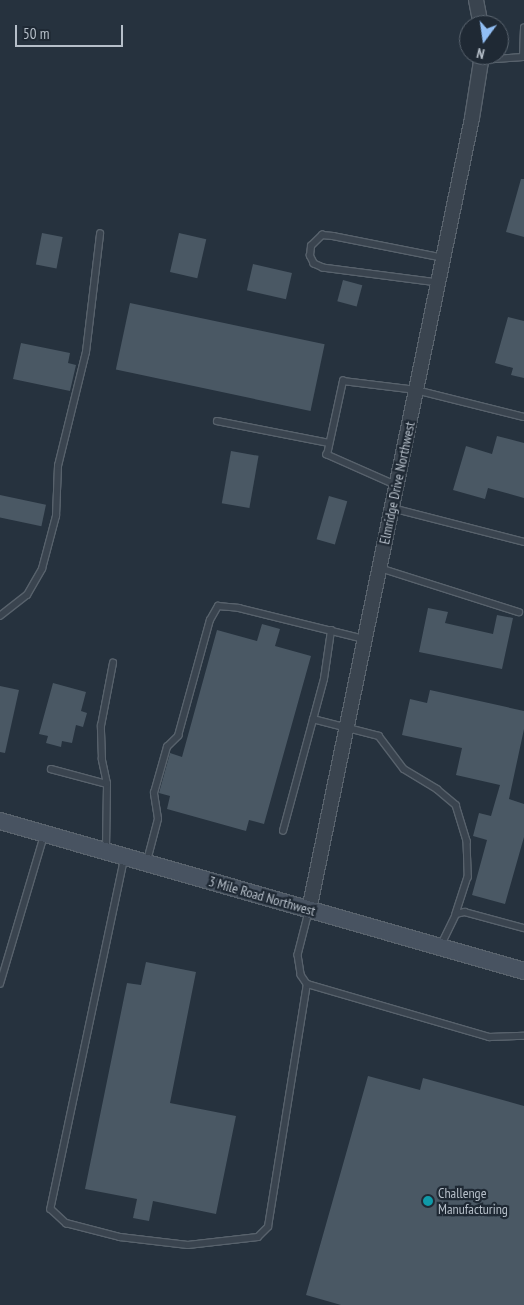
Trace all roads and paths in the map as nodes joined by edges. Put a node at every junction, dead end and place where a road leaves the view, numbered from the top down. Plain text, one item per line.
1 (476, 0) edge
2 (479, 15) edge
3 (524, 28) edge
4 (509, 57) edge
5 (481, 65) edge
6 (100, 234) dead end
7 (444, 258) junction
8 (438, 283) junction
9 (416, 390) junction
10 (524, 417) edge
11 (216, 422) dead end
12 (329, 443) junction
13 (396, 486) junction
14 (392, 508) junction
15 (524, 542) edge
16 (380, 568) junction
17 (519, 612) dead end
18 (0, 616) edge
19 (331, 630) junction
20 (365, 639) junction
21 (113, 663) dead end
22 (313, 719) junction
23 (346, 729) junction
24 (51, 769) dead end
25 (107, 784) junction
26 (0, 821) edge
27 (283, 831) dead end
28 (44, 833) junction
29 (106, 851) junction
30 (125, 857) junction
31 (146, 863) junction
32 (309, 910) junction
33 (456, 914) junction
34 (524, 928) edge
35 (440, 947) junction
36 (524, 971) edge
37 (0, 984) edge
38 (307, 984) junction
39 (524, 1036) edge

1 - 2 street
3 - 4 lane
5 - 7 street, Elmridge Drive Northwest
6 - 18 lane
7 - 8 street, Elmridge Drive Northwest
7 - 8 lane
8 - 9 street, Elmridge Drive Northwest
9 - 10 lane
9 - 12 lane
9 - 13 street, Elmridge Drive Northwest
11 - 12 lane
12 - 13 lane
13 - 14 street, Elmridge Drive Northwest
14 - 15 lane
14 - 16 street, Elmridge Drive Northwest
16 - 17 lane
16 - 20 street, Elmridge Drive Northwest
19 - 20 lane
19 - 22 lane
19 - 31 lane
20 - 23 street, Elmridge Drive Northwest
21 - 25 lane
22 - 23 lane
22 - 27 lane
23 - 32 street, Elmridge Drive Northwest
23 - 33 lane
24 - 25 lane
25 - 29 lane
26 - 28 main road, 3 Mile Road Northwest
28 - 29 main road, 3 Mile Road Northwest
28 - 37 lane
29 - 30 main road, 3 Mile Road Northwest
30 - 31 main road, 3 Mile Road Northwest
30 - 38 lane
31 - 32 main road, 3 Mile Road Northwest
32 - 35 main road, 3 Mile Road Northwest
32 - 38 lane
33 - 34 lane
33 - 35 lane
35 - 36 main road, 3 Mile Road Northwest
38 - 39 lane

